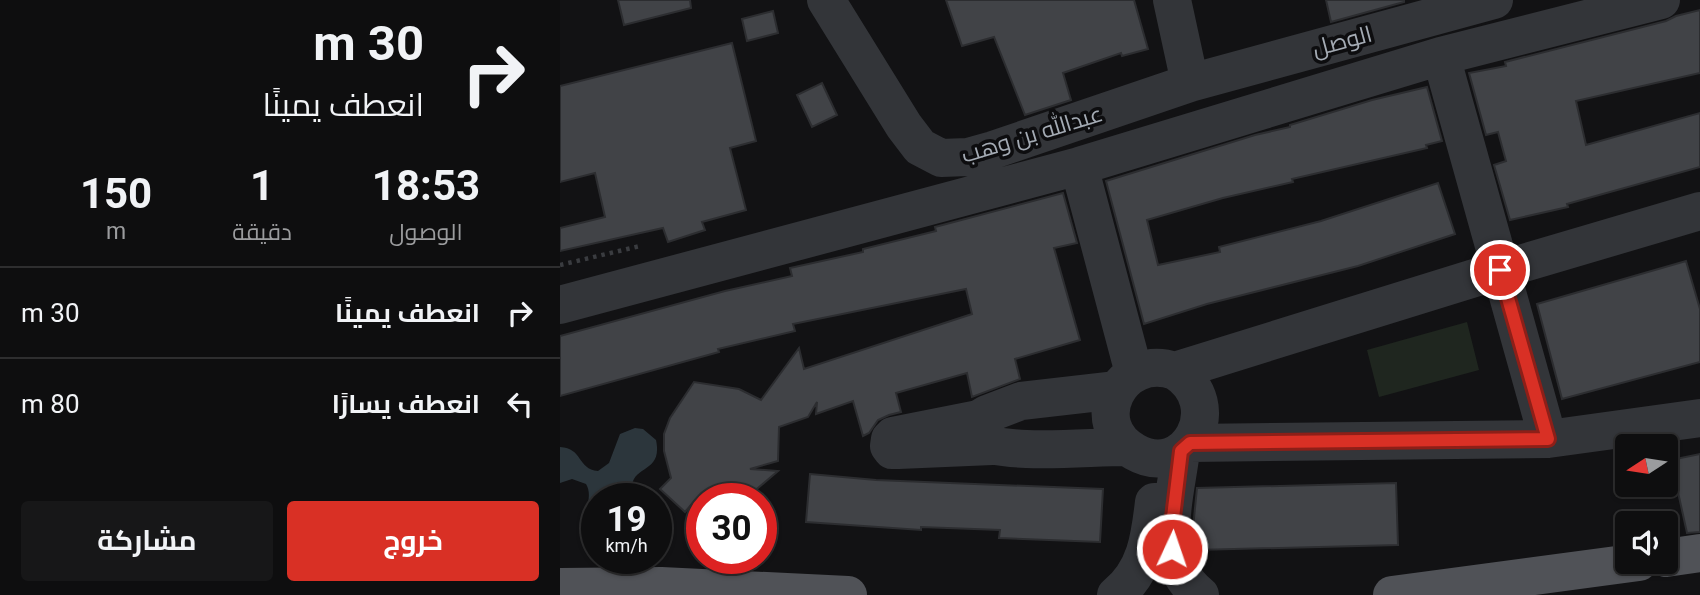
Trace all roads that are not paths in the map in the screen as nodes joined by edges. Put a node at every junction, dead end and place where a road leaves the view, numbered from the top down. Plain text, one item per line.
1 (827, 0) edge
2 (1172, 0) edge
3 (1494, 0) edge
4 (1661, 0) edge
5 (1441, 56) junction
6 (1190, 83) junction
7 (1079, 166) junction
8 (1700, 211) edge
9 (1500, 270) junction
10 (560, 306) edge
11 (1175, 371) junction
12 (1125, 381) junction
13 (1700, 418) edge
14 (1548, 439) junction
15 (1164, 450) junction
16 (1700, 553) edge
17 (1678, 556) edge
18 (1615, 565) edge
19 (560, 587) edge
20 (848, 595) edge
21 (1116, 595) edge
22 (1200, 595) edge
23 (1392, 595) edge

1 - 6 street, عبدالله بن وهب
2 - 6 street
3 - 6 street, الوصل
4 - 5 street
5 - 7 street
5 - 9 street
7 - 10 street
7 - 12 street
8 - 9 street
9 - 11 street
9 - 14 street
11 - 12 street
11 - 15 street
12 - 15 street
12 - 15 street
13 - 14 street
14 - 15 street
15 - 21 street
15 - 22 street
16 - 17 main road
18 - 23 main road
19 - 20 main road

